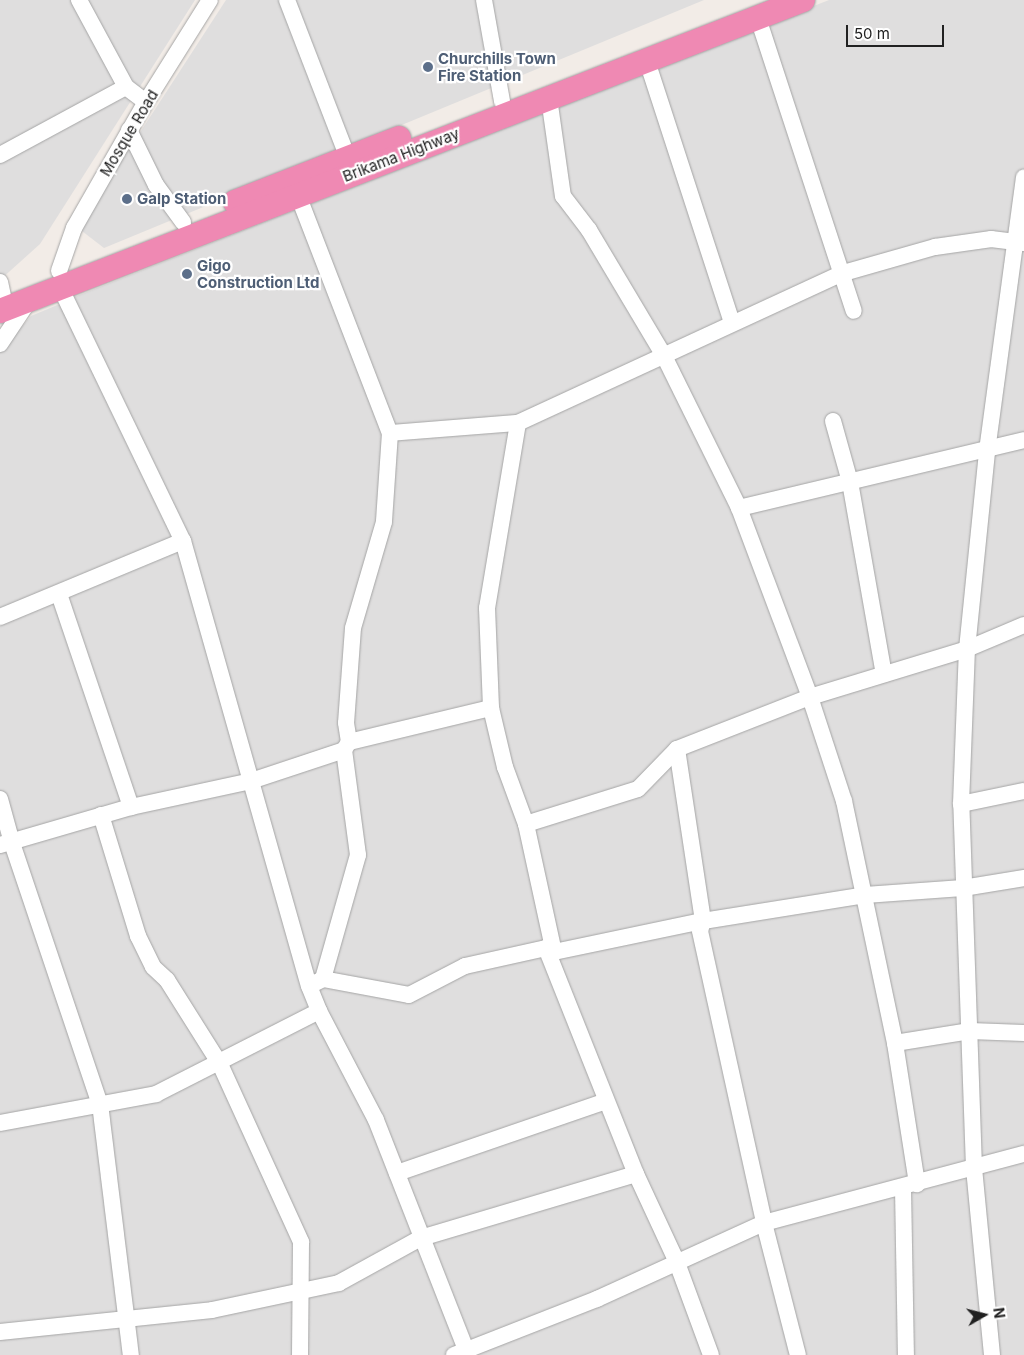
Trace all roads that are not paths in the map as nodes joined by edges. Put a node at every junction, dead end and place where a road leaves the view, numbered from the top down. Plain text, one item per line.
1 (79, 0) edge
2 (210, 0) edge
3 (287, 0) edge
4 (484, 0) edge
5 (803, 0) edge
6 (758, 9) edge
7 (647, 61) junction
8 (126, 87) junction
9 (549, 98) junction
10 (502, 100) junction
11 (146, 102) junction
12 (459, 124) junction
13 (129, 130) junction
14 (0, 155) edge
15 (348, 158) junction
16 (1024, 177) edge
17 (298, 195) junction
18 (176, 231) junction
19 (1019, 242) edge
20 (840, 274) junction
21 (59, 279) junction
22 (1, 296) edge
23 (30, 299) junction
24 (854, 311) dead end
25 (732, 323) junction
26 (0, 344) edge
27 (664, 356) junction
28 (833, 421) dead end
29 (518, 423) junction
30 (390, 432) junction
31 (1024, 440) edge
32 (987, 451) junction
33 (850, 482) junction
34 (738, 508) junction
35 (182, 540) junction
36 (60, 594) junction
37 (0, 617) edge
38 (1024, 625) edge
39 (967, 649) junction
40 (884, 674) junction
41 (810, 698) junction
42 (491, 708) junction
43 (347, 746) junction
44 (677, 749) junction
45 (251, 781) junction
46 (1024, 791) edge
47 (0, 799) edge
48 (961, 804) junction
49 (131, 807) junction
50 (101, 815) junction
51 (526, 824) junction
52 (6, 844) edge
53 (1024, 878) edge
54 (963, 888) junction
55 (865, 895) junction
56 (703, 921) junction
57 (550, 950) junction
58 (316, 983) junction
59 (319, 1011) junction
60 (970, 1031) junction
61 (1024, 1033) edge
62 (895, 1043) junction
63 (220, 1064) junction
64 (606, 1101) junction
65 (100, 1104) junction
66 (0, 1123) edge
67 (1024, 1154) edge
68 (974, 1168) junction
69 (397, 1173) junction
70 (636, 1174) junction
71 (910, 1186) junction
72 (764, 1223) junction
73 (421, 1238) junction
74 (676, 1260) junction
75 (299, 1293) junction
76 (127, 1321) junction
77 (0, 1332) edge
78 (463, 1353) edge
79 (131, 1355) edge
80 (300, 1355) edge
81 (711, 1355) edge
82 (798, 1355) edge
83 (906, 1355) edge
84 (992, 1355) edge

1 - 8 street
2 - 11 street, Mosque Road
3 - 15 street
4 - 10 street
5 - 6 highway, Brikama Highway
6 - 7 highway, Brikama Highway
6 - 10 highway, Brikama Highway
6 - 20 street
7 - 9 highway, Brikama Highway
7 - 25 street
8 - 11 street
8 - 14 street
9 - 12 highway, Brikama Highway
9 - 27 street
10 - 12 highway, Brikama Highway
11 - 13 street, Mosque Road
12 - 15 highway, Brikama Highway
12 - 17 highway, Brikama Highway
13 - 18 street
13 - 21 street, Mosque Road
15 - 18 highway, Brikama Highway
16 - 19 street
17 - 18 highway, Brikama Highway
17 - 30 street
18 - 21 highway, Brikama Highway
19 - 20 street
19 - 32 street
20 - 24 street
20 - 25 street
21 - 22 highway, Brikama Highway
21 - 23 highway, Brikama Highway
21 - 35 street
22 - 23 highway, Brikama Highway
23 - 26 street
25 - 27 street
27 - 29 street
27 - 34 street
28 - 33 street
29 - 30 street
29 - 42 street
30 - 43 street
31 - 32 street
32 - 33 street
32 - 39 street
33 - 34 street
33 - 40 street
34 - 41 street
35 - 36 street
35 - 45 street
36 - 37 street
36 - 49 street
38 - 39 street
39 - 40 street
39 - 48 street
40 - 41 street
41 - 44 street
41 - 55 street
42 - 43 street
42 - 51 street
43 - 45 street
43 - 58 street
44 - 51 street
44 - 56 street
45 - 49 street
45 - 58 street
46 - 48 street
47 - 52 street
48 - 54 street
49 - 50 street
50 - 52 street
50 - 63 street
51 - 57 street
52 - 65 street
53 - 54 street
54 - 55 street
54 - 60 street
55 - 56 street
55 - 62 street
56 - 57 street
56 - 72 street
57 - 58 street
57 - 64 street
58 - 59 street
59 - 63 street
59 - 69 street
60 - 61 street
60 - 62 street
60 - 68 street
62 - 71 street
63 - 65 street
63 - 75 street
64 - 69 street
64 - 70 street
65 - 66 street
65 - 76 street
67 - 68 street
68 - 71 street
68 - 84 street
69 - 73 street
70 - 73 street
70 - 74 street
71 - 72 street
71 - 83 street
72 - 74 street
72 - 82 street
73 - 75 street
73 - 78 street
74 - 78 street
74 - 81 street
75 - 76 street
75 - 80 street
76 - 77 street
76 - 79 street

